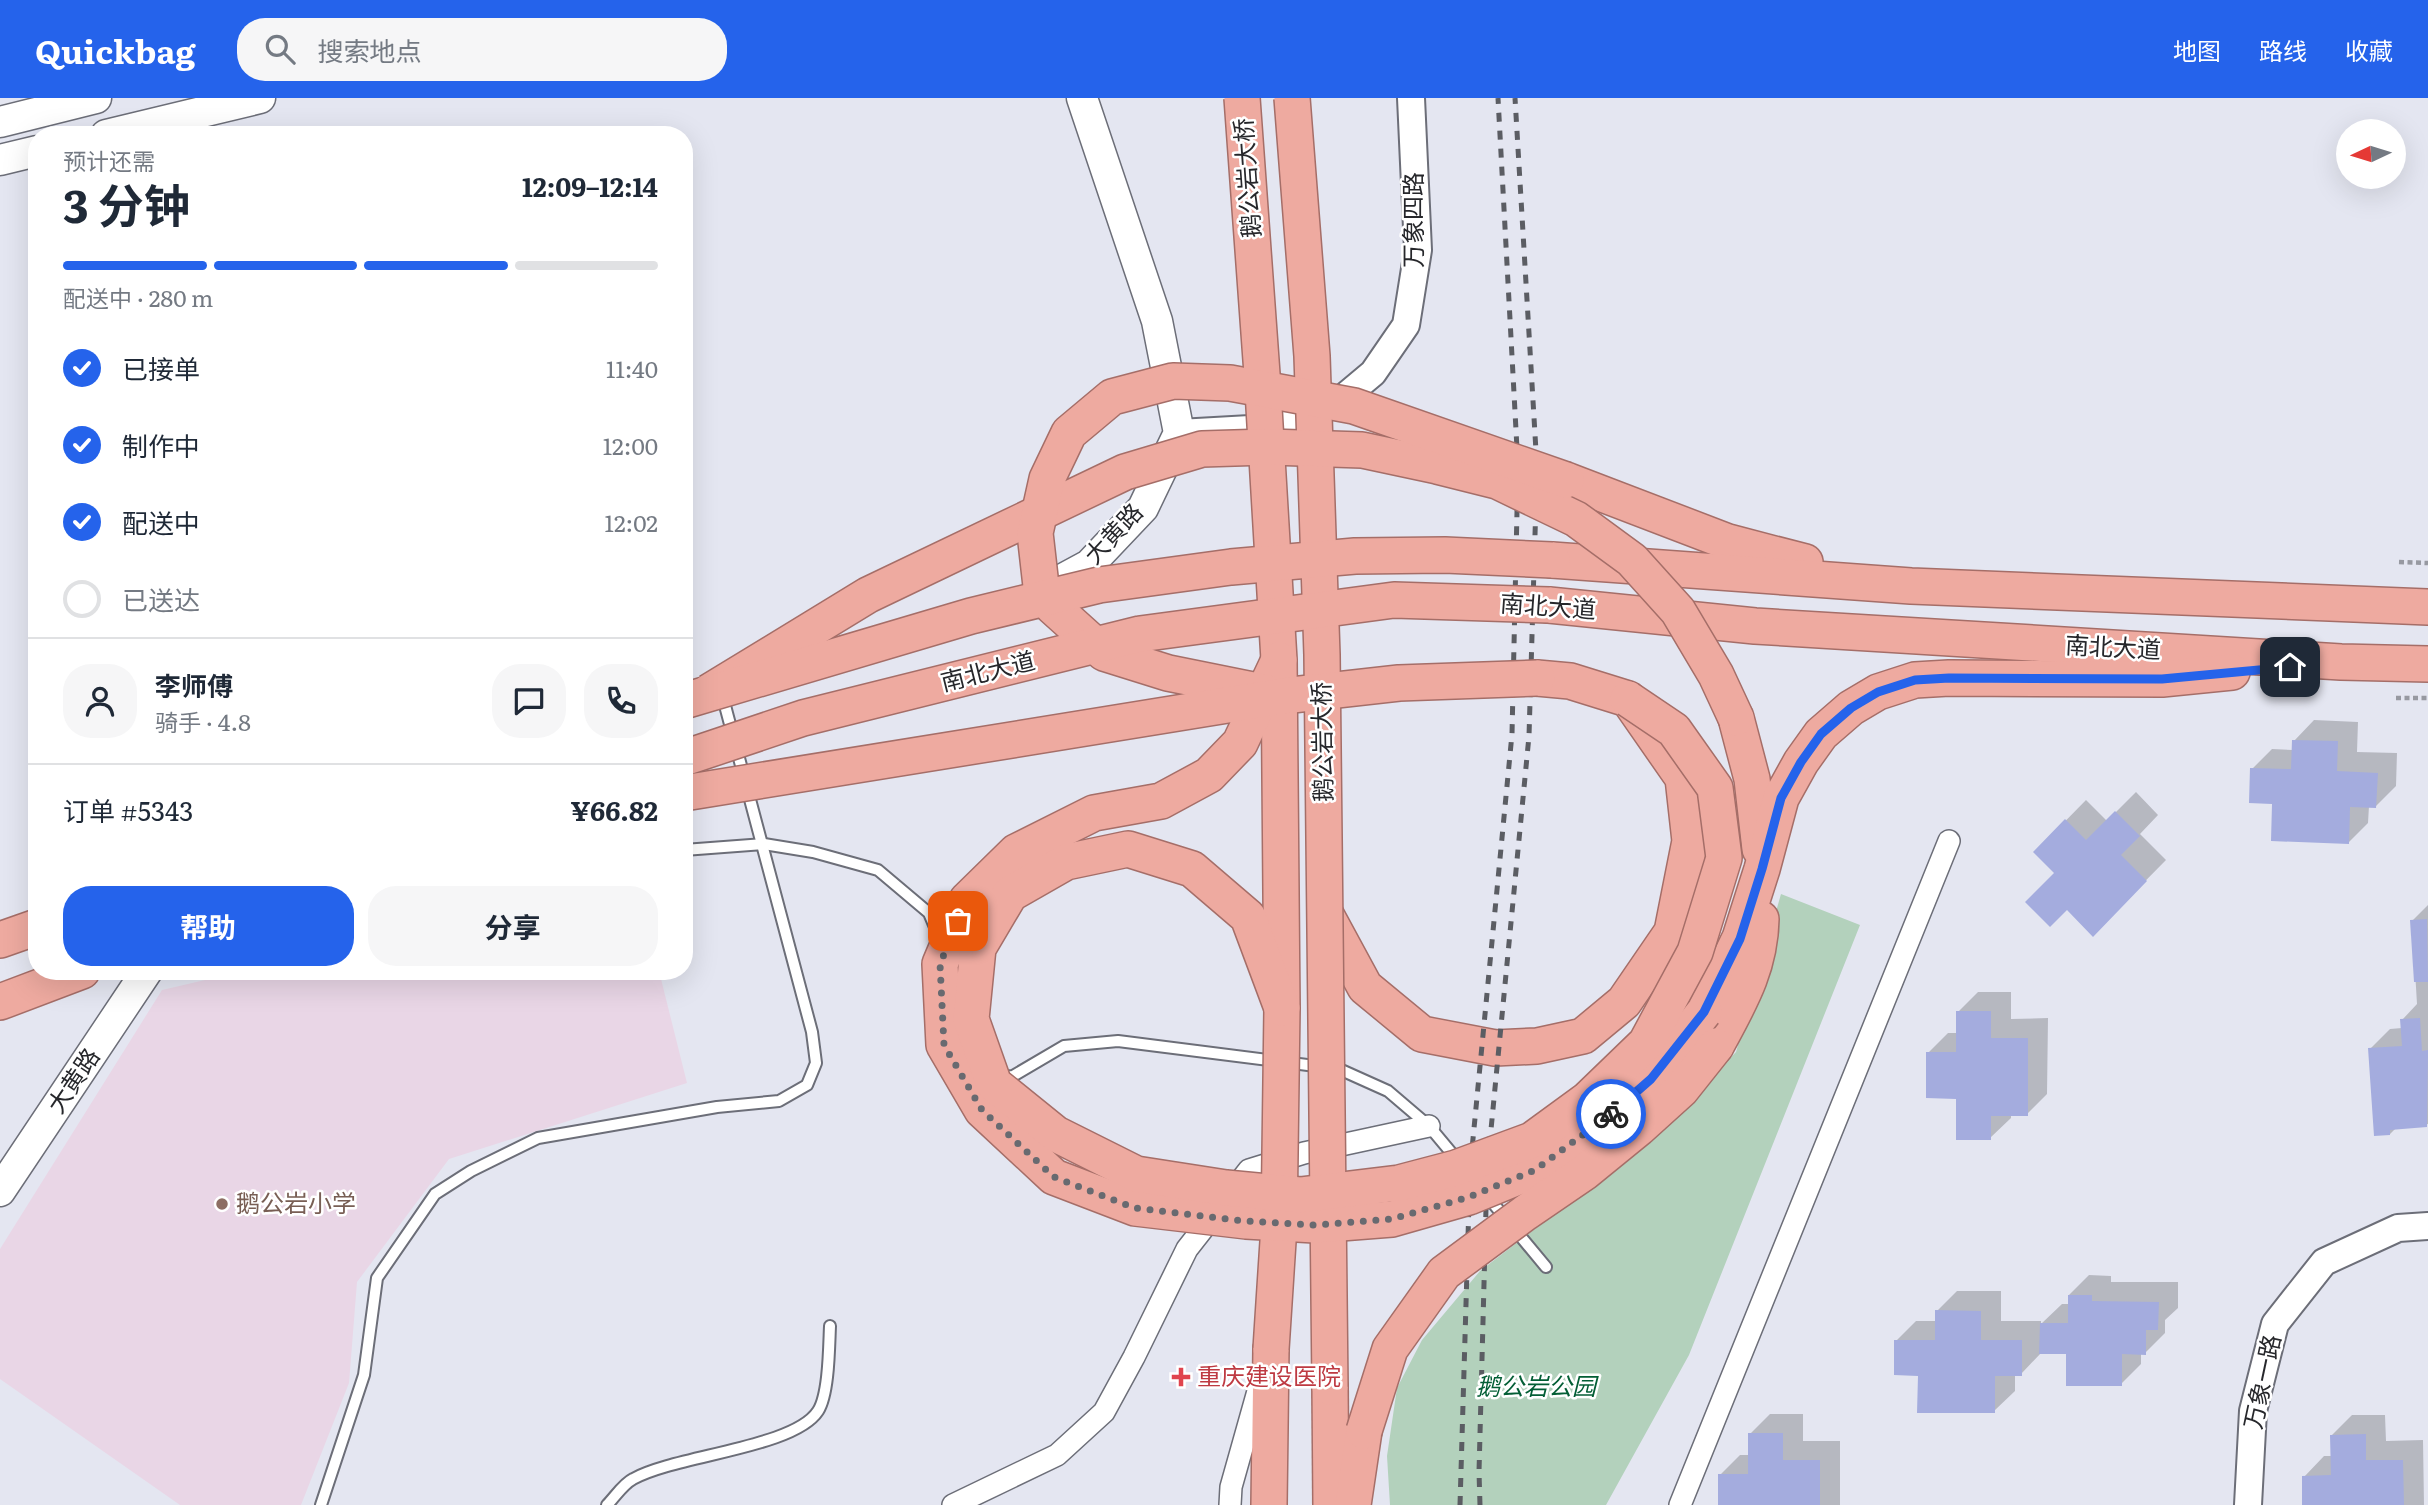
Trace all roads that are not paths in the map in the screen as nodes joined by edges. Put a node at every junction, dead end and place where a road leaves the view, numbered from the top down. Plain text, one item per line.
1 (96, 98) edge
2 (260, 98) edge
3 (1082, 98) edge
4 (1242, 98) edge
5 (1292, 98) edge
6 (1410, 98) edge
7 (0, 122) edge
8 (143, 126) edge
9 (28, 153) edge
10 (0, 160) edge
11 (1179, 433) junction
12 (1911, 586) junction
13 (2428, 607) edge
14 (1279, 660) junction
15 (2341, 662) junction
16 (2428, 663) edge
17 (1283, 696) junction
18 (1628, 699) junction
19 (700, 701) edge
20 (693, 755) edge
21 (693, 792) edge
22 (1949, 841) dead end
23 (764, 844) junction
24 (693, 849) edge
25 (1762, 869) junction
26 (1326, 915) junction
27 (28, 930) edge
28 (0, 940) edge
29 (954, 971) dead end
30 (58, 980) edge
31 (141, 980) edge
32 (0, 1002) edge
33 (954, 1007) dead end
34 (1282, 1007) junction
35 (1429, 1126) junction
36 (1471, 1177) dead end
37 (1479, 1186) dead end
38 (0, 1191) edge
39 (2428, 1226) edge
40 (1546, 1267) dead end
41 (830, 1326) dead end
42 (1271, 1349) junction
43 (321, 1505) edge
44 (607, 1505) edge
45 (953, 1505) edge
46 (1230, 1505) edge
47 (1269, 1505) edge
48 (1331, 1505) edge
49 (1353, 1505) edge
50 (1680, 1505) edge
51 (2248, 1505) edge

1 - 7 main road
2 - 8 main road
3 - 11 main road
4 - 14 highway, 鹅公岩大桥, bridge
5 - 26 highway, 鹅公岩大桥, bridge
6 - 11 street, 万象四路
9 - 10 main road
11 - 19 main road, 大黄路
12 - 13 highway, 南北大道
12 - 17 highway, bridge
12 - 19 highway, 南北大道, bridge
14 - 25 highway, bridge
14 - 34 highway, 鹅公岩大桥, bridge
15 - 16 highway, 南北大道
15 - 20 highway, 南北大道, bridge
15 - 25 highway
17 - 18 highway, bridge
17 - 21 highway, bridge
18 - 26 highway, bridge
18 - 34 highway, bridge
19 - 23 lane
19 - 25 highway, bridge
22 - 50 street
23 - 24 lane
23 - 29 lane
23 - 43 lane
25 - 49 highway, bridge
26 - 48 highway, 鹅公岩大桥, bridge
27 - 28 highway
30 - 32 highway
31 - 38 main road, 大黄路
33 - 35 lane
34 - 42 highway, 鹅公岩大桥, bridge
35 - 36 lane
35 - 45 street
37 - 40 lane
39 - 51 street, 万象一路
41 - 44 lane
42 - 46 street
42 - 47 highway, 鹅公岩大桥

